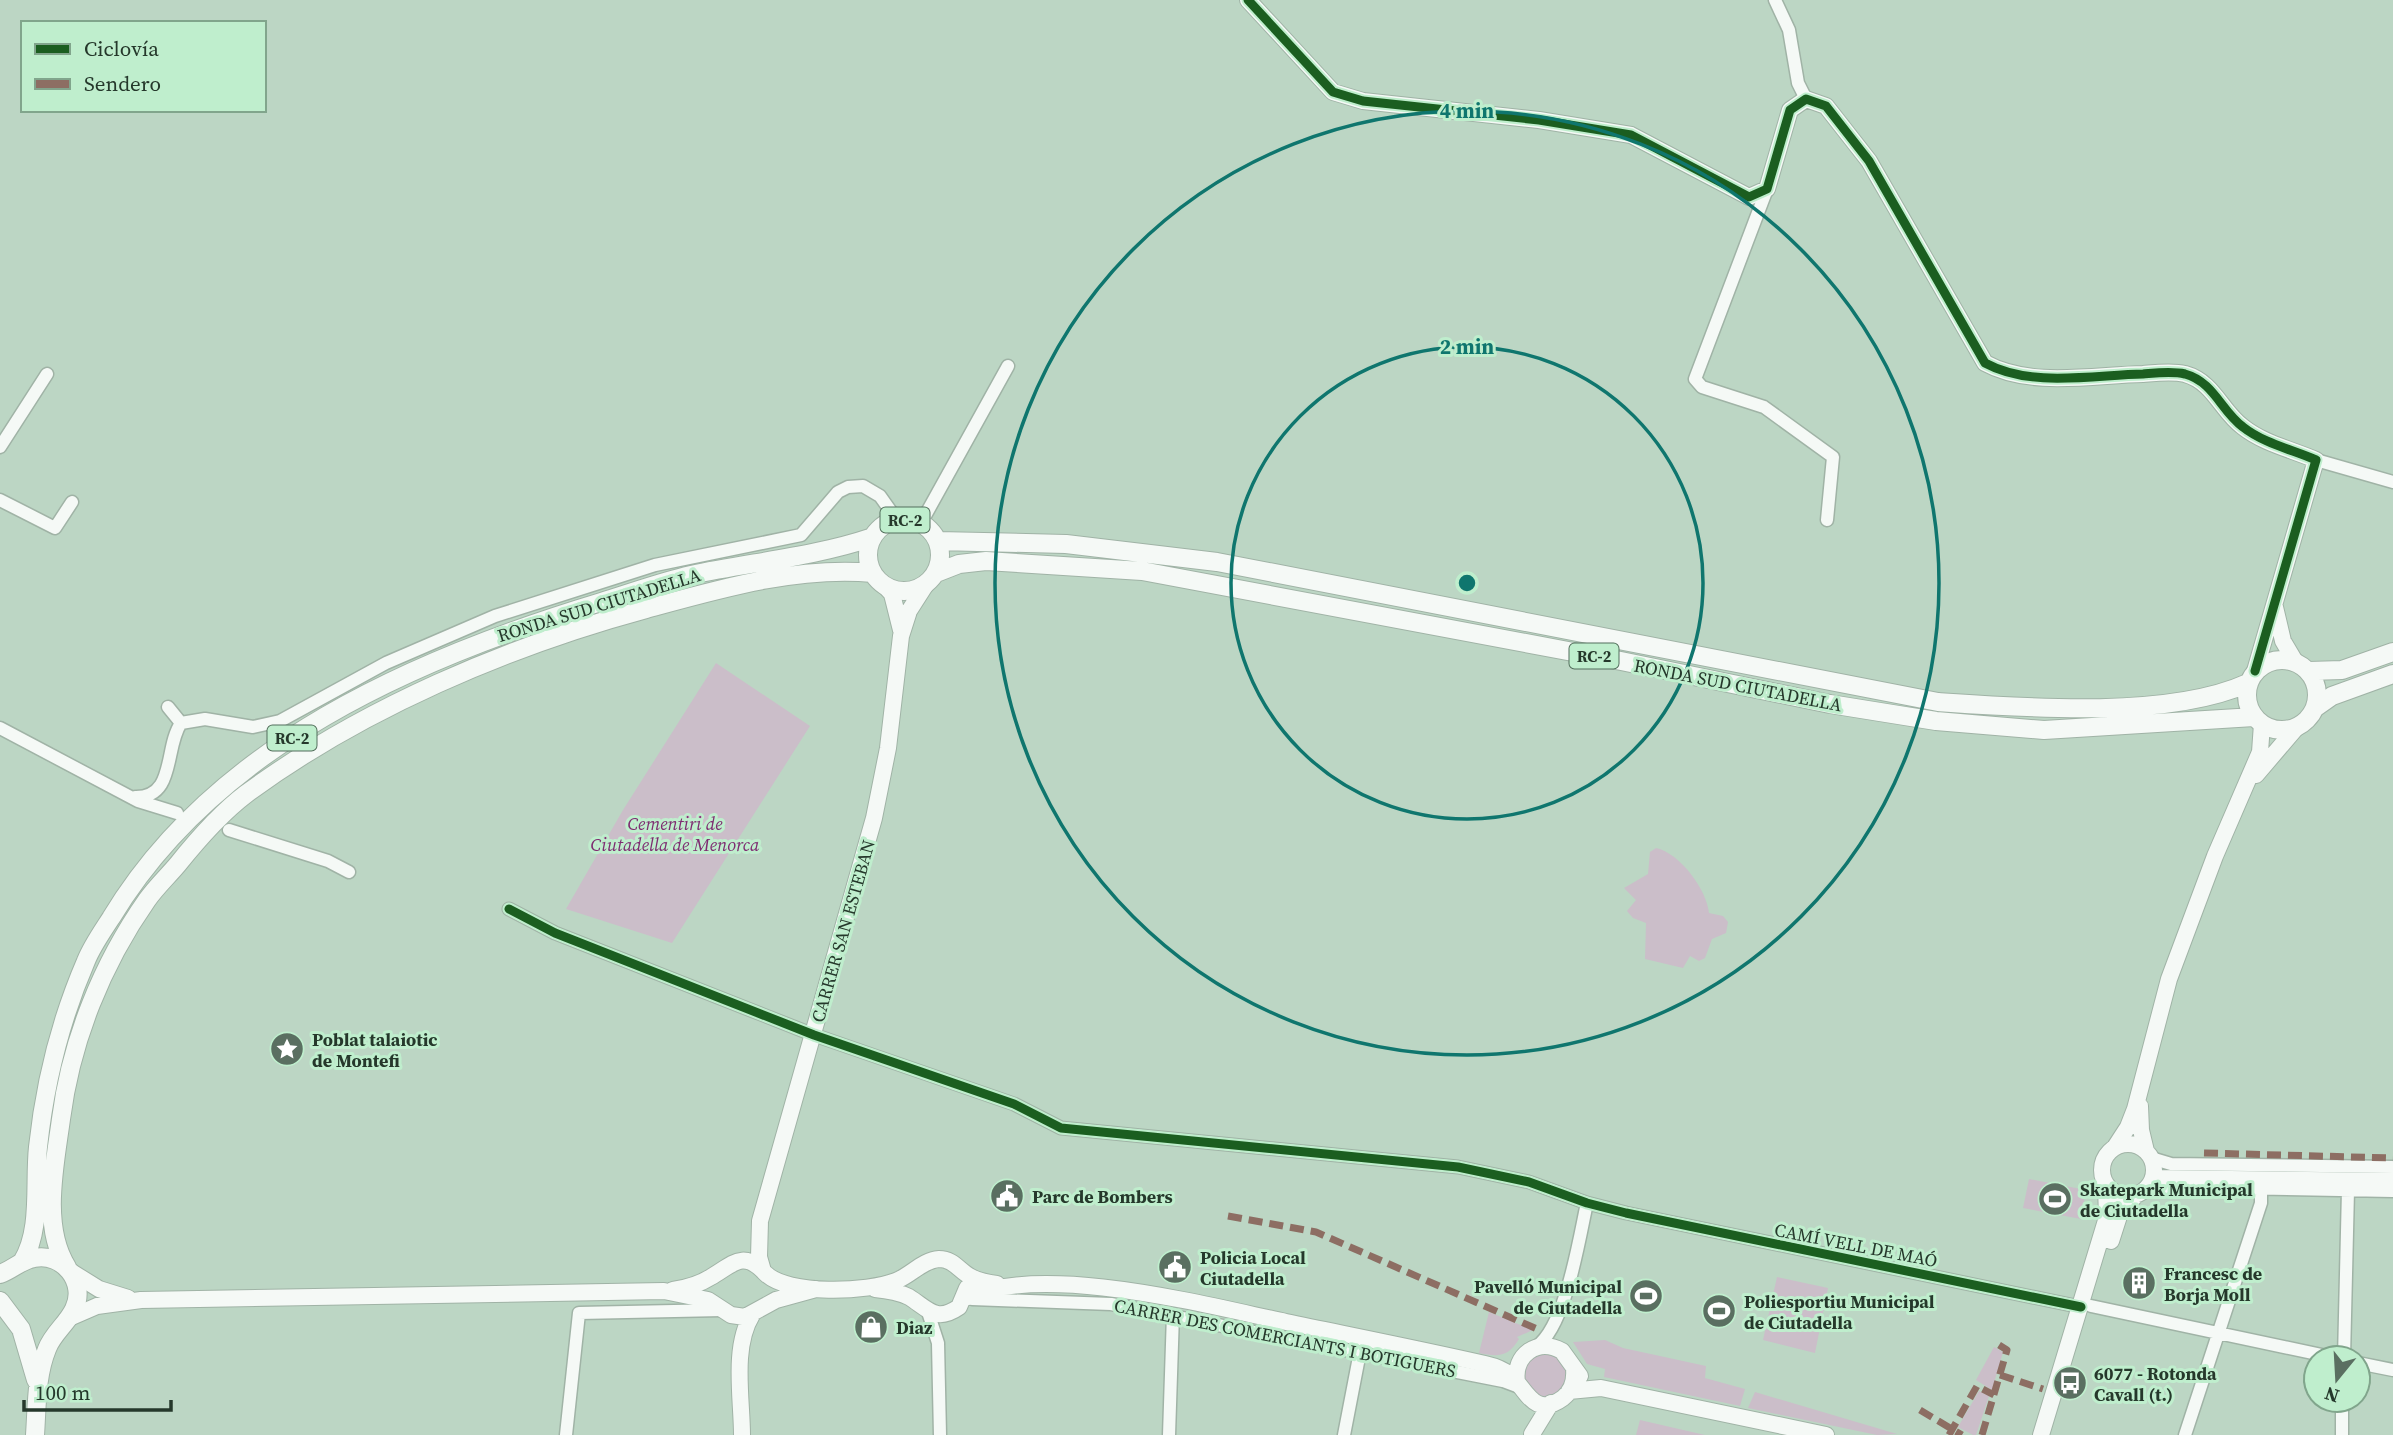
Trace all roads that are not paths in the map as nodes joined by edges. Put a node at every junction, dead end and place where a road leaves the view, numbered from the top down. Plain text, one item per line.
1 (1248, 0) edge
2 (1775, 0) edge
3 (1806, 99) junction
4 (1767, 188) junction
5 (1008, 366) dead end
6 (47, 374) dead end
7 (0, 447) edge
8 (2316, 460) junction
9 (2393, 482) edge
10 (0, 500) edge
11 (72, 502) dead end
12 (897, 520) junction
13 (1827, 520) dead end
14 (921, 523) junction
15 (873, 537) junction
16 (938, 541) junction
17 (878, 579) junction
18 (930, 579) junction
19 (2275, 603) junction
20 (901, 636) junction
21 (2393, 652) edge
22 (2302, 667) junction
23 (2393, 674) edge
24 (2252, 677) junction
25 (167, 708) dead end
26 (2315, 708) junction
27 (2258, 720) junction
28 (181, 723) junction
29 (2297, 727) junction
30 (0, 728) edge
31 (2246, 788) junction
32 (135, 797) junction
33 (177, 813) dead end
34 (229, 830) dead end
35 (349, 872) dead end
36 (509, 909) dead end
37 (814, 1035) junction
38 (2142, 1085) junction
39 (2115, 1147) junction
40 (2148, 1155) junction
41 (2393, 1167) edge
42 (2393, 1181) edge
43 (2106, 1186) junction
44 (2145, 1188) junction
45 (2261, 1189) junction
46 (2348, 1190) junction
47 (2393, 1191) edge
48 (1587, 1203) junction
49 (760, 1221) junction
50 (727, 1266) junction
51 (13, 1268) edge
52 (919, 1268) junction
53 (69, 1269) junction
54 (764, 1272) junction
55 (963, 1273) junction
56 (1010, 1286) junction
57 (863, 1288) junction
58 (816, 1289) junction
59 (664, 1291) junction
60 (965, 1298) junction
61 (141, 1300) junction
62 (2086, 1306) junction
63 (922, 1308) junction
64 (8, 1311) edge
65 (725, 1311) junction
66 (759, 1311) junction
67 (951, 1312) junction
68 (1558, 1312) junction
69 (1173, 1314) junction
70 (66, 1321) junction
71 (2218, 1333) junction
72 (2344, 1344) edge
73 (742, 1347) junction
74 (1536, 1347) junction
75 (1563, 1351) junction
76 (2302, 1351) edge
77 (1360, 1352) junction
78 (939, 1355) junction
79 (1520, 1360) junction
80 (1485, 1364) junction
81 (2372, 1366) edge
82 (1574, 1369) junction
83 (2393, 1370) edge
84 (1600, 1388) junction
85 (1522, 1390) junction
86 (1569, 1391) junction
87 (37, 1394) junction
88 (1551, 1403) junction
89 (2342, 1414) edge
90 (1532, 1434) edge
91 (35, 1435) edge
92 (566, 1435) edge
93 (742, 1435) edge
94 (940, 1435) edge
95 (1169, 1435) edge
96 (1344, 1435) edge
97 (1826, 1435) edge
98 (2041, 1435) edge
99 (2051, 1435) edge
100 (2185, 1435) edge
101 (2342, 1435) edge

1 - 4 street
2 - 3 street
3 - 4 street
3 - 8 street
4 - 13 street
5 - 14 street
6 - 7 street
8 - 9 street
8 - 19 street
10 - 11 street
12 - 14 main road, RC-2
12 - 15 main road, RC-2
12 - 28 street
14 - 16 main road, RC-2
15 - 17 main road, RC-2
15 - 51 main road, RONDA SUD CIUTADELLA / RC-2
16 - 18 main road, RC-2
16 - 24 main road, RONDA SUD CIUTADELLA / RC-2
17 - 18 main road, RC-2
17 - 20 street, CARRER SAN ESTEBAN
17 - 53 main road, RONDA SUD CIUTADELLA / RC-2
18 - 20 street, CARRER SAN ESTEBAN
18 - 27 main road, RONDA SUD CIUTADELLA / RC-2
19 - 22 street
19 - 24 street
20 - 37 street, CARRER SAN ESTEBAN
21 - 22 main road, RC-2
22 - 24 main road, RC-2
22 - 26 main road
23 - 26 main road
24 - 27 main road
25 - 28 street
26 - 29 main road
27 - 29 main road, RC-2
27 - 31 street
28 - 32 street
29 - 31 street
30 - 32 street
31 - 38 street
32 - 33 street
34 - 35 street
36 - 37 street, CAMÍ VELL DE MAÓ
37 - 48 street, CAMÍ VELL DE MAÓ
37 - 49 street, CARRER SAN ESTEBAN
38 - 39 street
38 - 40 street
39 - 40 street
39 - 43 street
40 - 41 street
40 - 44 street
42 - 44 street
43 - 44 street
43 - 62 street
44 - 45 street
44 - 62 street
45 - 46 street
45 - 71 street
46 - 47 street
46 - 72 street
48 - 62 street, CAMÍ VELL DE MAÓ
48 - 68 street
49 - 50 street, CARRER SAN ESTEBAN
49 - 54 street, CARRER SAN ESTEBAN
50 - 54 street
50 - 59 street
50 - 65 street
51 - 53 main road
51 - 64 main road
52 - 55 street
52 - 57 street
52 - 63 street
53 - 61 street
53 - 70 main road
54 - 58 street
54 - 66 street
55 - 56 street
55 - 60 street
56 - 60 street
56 - 80 street
57 - 58 street
57 - 63 street
58 - 66 street
59 - 61 street
59 - 65 street
60 - 67 street
60 - 69 street, CARRER DES COMERCIANTS I BOTIGUERS
61 - 70 street
62 - 71 street, CAMÍ VELL DE MAÓ
62 - 98 street
62 - 99 street
63 - 67 street
63 - 78 street
64 - 70 main road
64 - 87 main road
65 - 66 street
65 - 73 street
65 - 92 street
66 - 73 street
67 - 78 street
68 - 74 street
68 - 75 street
69 - 77 street, CARRER DES COMERCIANTS I BOTIGUERS
69 - 95 street
70 - 87 main road
71 - 76 street, CAMÍ VELL DE MAÓ
71 - 100 street
73 - 93 street
74 - 75 street
74 - 79 street
75 - 82 street
77 - 85 street, CARRER DES COMERCIANTS I BOTIGUERS
77 - 96 street
78 - 94 street
79 - 80 street
79 - 85 street
80 - 85 street
81 - 83 street
82 - 84 street
82 - 86 street
84 - 86 street
84 - 97 street
85 - 88 street
85 - 90 street
86 - 88 street
87 - 91 main road
88 - 90 street
89 - 101 street

